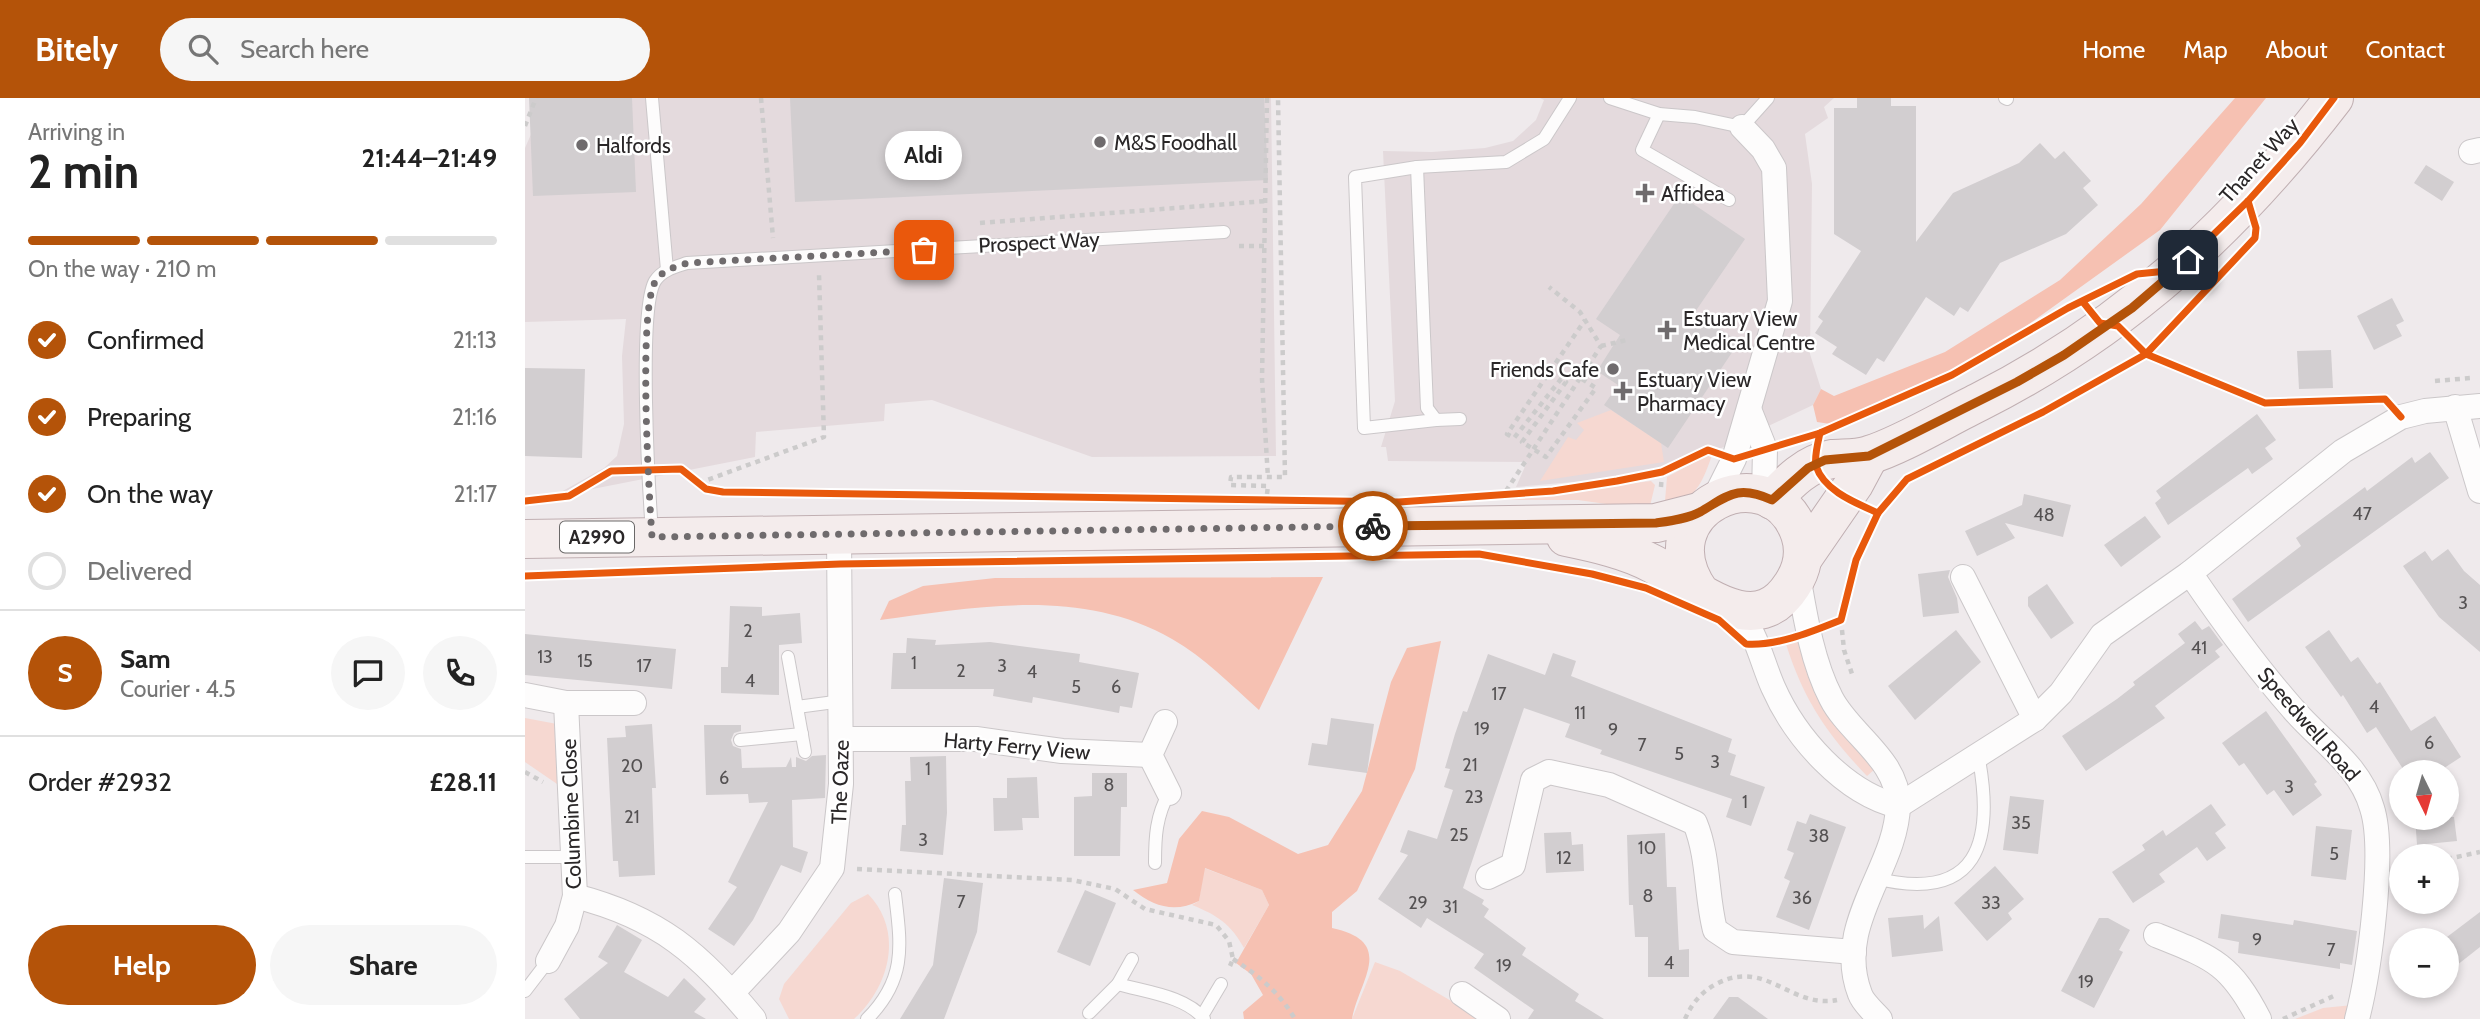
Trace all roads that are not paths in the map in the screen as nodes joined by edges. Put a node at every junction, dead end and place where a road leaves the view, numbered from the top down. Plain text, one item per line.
1 (652, 98) edge
2 (1570, 98) edge
3 (1610, 98) edge
4 (1767, 98) edge
5 (2334, 98) edge
6 (1659, 114) junction
7 (1742, 127) junction
8 (1417, 167) junction
9 (1729, 200) dead end
10 (1224, 232) dead end
11 (667, 270) junction
12 (2468, 406) edge
13 (1749, 409) junction
14 (1459, 419) dead end
15 (1436, 420) junction
16 (1869, 456) junction
17 (2480, 491) edge
18 (1768, 498) junction
19 (1706, 507) junction
20 (1477, 524) junction
21 (839, 536) junction
22 (652, 537) junction
23 (525, 539) edge
24 (1801, 566) junction
25 (2190, 573) junction
26 (1963, 577) dead end
27 (1702, 594) junction
28 (1736, 610) junction
29 (788, 657) dead end
30 (525, 695) edge
31 (842, 701) junction
32 (566, 703) junction
33 (634, 703) dead end
34 (797, 707) junction
35 (2035, 719) junction
36 (1165, 722) dead end
37 (801, 734) junction
38 (842, 739) junction
39 (740, 740) dead end
40 (805, 752) dead end
41 (1978, 754) junction
42 (1150, 755) junction
43 (1169, 793) joint
44 (1898, 806) junction
45 (525, 857) edge
46 (573, 857) junction
47 (1155, 863) dead end
48 (1488, 877) dead end
49 (1874, 878) junction
50 (895, 894) dead end
51 (575, 896) junction
52 (2156, 935) dead end
53 (1854, 952) junction
54 (1132, 959) dead end
55 (548, 961) joint
56 (1118, 984) junction
57 (1221, 984) road end
58 (525, 992) edge
59 (733, 993) junction
60 (1462, 994) dead end
61 (1089, 1013) dead end
62 (1203, 1018) edge
63 (754, 1019) edge
64 (867, 1019) edge
65 (1498, 1019) edge
66 (1880, 1019) edge
67 (2259, 1019) edge
68 (2357, 1019) edge

1 - 11 lane
2 - 8 lane
3 - 6 lane
4 - 7 lane
5 - 16 main road, Thanet Way
6 - 7 lane
6 - 9 lane
7 - 13 street
8 - 15 lane
8 - 15 lane
10 - 11 lane, Prospect Way
11 - 22 lane
12 - 17 street
12 - 25 street
13 - 18 street
13 - 19 street
14 - 15 lane
16 - 18 main road, Thanet Way
16 - 24 main road
18 - 19 main road
18 - 24 main road
19 - 20 main road, A2990
19 - 27 main road
20 - 21 main road, A2990
20 - 27 main road, A2990
21 - 22 main road, A2990
21 - 31 street, The Oaze
22 - 23 main road, A2990
24 - 28 main road
24 - 44 street
25 - 35 street
25 - 68 street, Speedwell Road
26 - 35 street
27 - 28 main road
28 - 44 street
29 - 34 lane
30 - 32 street
31 - 34 lane
31 - 38 street, The Oaze
32 - 33 street
32 - 46 street, Columbine Close
34 - 37 lane
35 - 41 street
36 - 42 street
37 - 39 lane
37 - 40 lane
38 - 42 street, Harty Ferry View
38 - 59 street, The Oaze
41 - 44 street
41 - 49 lane
42 - 43 street
43 - 47 lane
44 - 49 street
45 - 46 lane
46 - 51 street, Columbine Close
48 - 53 street
49 - 53 street
50 - 64 lane
51 - 55 street, Columbine Close
51 - 59 street
52 - 67 street
53 - 66 street
54 - 56 lane
55 - 58 lane
56 - 61 lane
56 - 62 lane
57 - 62 lane
59 - 63 street
60 - 65 street

